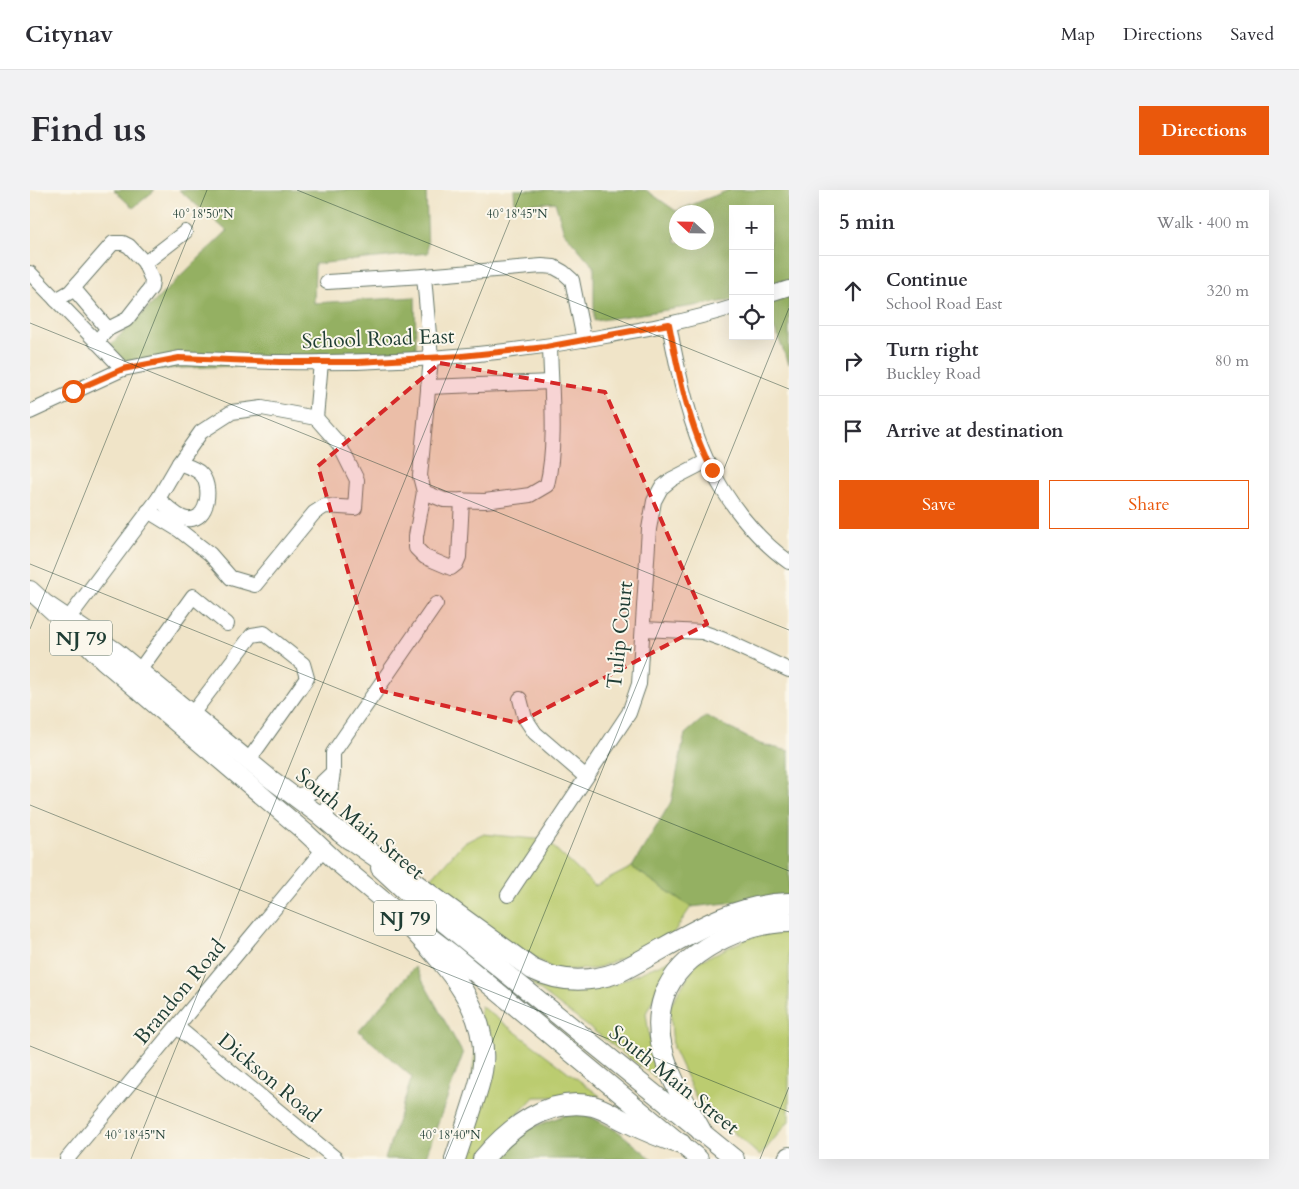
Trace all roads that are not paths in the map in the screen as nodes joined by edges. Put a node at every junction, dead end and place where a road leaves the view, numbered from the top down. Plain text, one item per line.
1 (185, 232) dead end
2 (145, 263) junction
3 (30, 273) edge
4 (424, 276) junction
5 (327, 282) dead end
6 (789, 288) edge
7 (74, 289) junction
8 (774, 293) edge
9 (56, 300) junction
10 (729, 308) edge
11 (669, 324) junction
12 (108, 329) junction
13 (584, 340) junction
14 (96, 342) junction
15 (550, 346) junction
16 (431, 358) junction
17 (321, 362) junction
18 (123, 369) junction
19 (551, 382) junction
20 (428, 387) junction
21 (30, 412) edge
22 (316, 418) junction
23 (707, 461) junction
24 (179, 463) junction
25 (424, 492) junction
26 (158, 499) junction
27 (462, 500) junction
28 (148, 510) junction
29 (789, 562) edge
30 (30, 590) edge
31 (436, 604) dead end
32 (47, 605) junction
33 (68, 619) junction
34 (227, 624) dead end
35 (644, 629) junction
36 (789, 670) edge
37 (139, 671) junction
38 (520, 699) dead end
39 (192, 714) junction
40 (248, 760) junction
41 (333, 772) junction
42 (586, 777) junction
43 (294, 796) junction
44 (333, 827) junction
45 (323, 850) junction
46 (508, 895) dead end
47 (789, 903) edge
48 (397, 912) junction
49 (789, 922) edge
50 (177, 1028) junction
51 (701, 1131) junction
52 (681, 1144) junction
53 (729, 1154) edge
54 (67, 1159) edge
55 (336, 1159) edge
56 (455, 1159) edge
57 (483, 1159) edge
58 (699, 1159) edge

1 - 2 street
2 - 7 street
2 - 12 street
3 - 9 street
4 - 5 street
4 - 13 street
4 - 16 street
6 - 8 street
7 - 9 street
7 - 12 street
9 - 14 street
10 - 11 street, School Road East
11 - 13 street, School Road East
11 - 23 street
12 - 14 street
13 - 15 street, School Road East
14 - 18 street
15 - 16 street, School Road East
15 - 19 street
16 - 17 street, School Road East
16 - 20 street
17 - 18 street, School Road East
17 - 22 street
18 - 21 street, School Road East
19 - 20 street
19 - 27 street
20 - 25 street
22 - 24 street
22 - 28 street
23 - 29 street
23 - 35 street, Tulip Court
24 - 26 street
24 - 26 street
25 - 27 street
25 - 27 street
26 - 28 street
28 - 33 street
30 - 32 main road, South Main Street / NJ 79
31 - 41 street
32 - 33 main road, South Main Street / NJ 79
32 - 45 main road, South Main Street / NJ 79
33 - 37 main road, South Main Street / NJ 79
34 - 37 street
35 - 36 street
35 - 42 street, Tulip Court
37 - 39 main road, South Main Street / NJ 79
38 - 42 street
39 - 40 main road, South Main Street / NJ 79
39 - 40 street
40 - 43 main road, South Main Street / NJ 79
41 - 43 street
41 - 44 street
42 - 46 street, Tulip Court
43 - 44 main road, South Main Street / NJ 79
44 - 47 highway
44 - 51 main road, South Main Street / NJ 79
45 - 48 main road, South Main Street / NJ 79
45 - 50 street, Brandon Road
48 - 52 main road, South Main Street / NJ 79
48 - 56 highway
49 - 51 highway
50 - 54 street, Brandon Road
50 - 55 street, Dickson Road
51 - 53 main road, South Main Street / NJ 79
52 - 57 highway
52 - 58 main road, South Main Street / NJ 79

